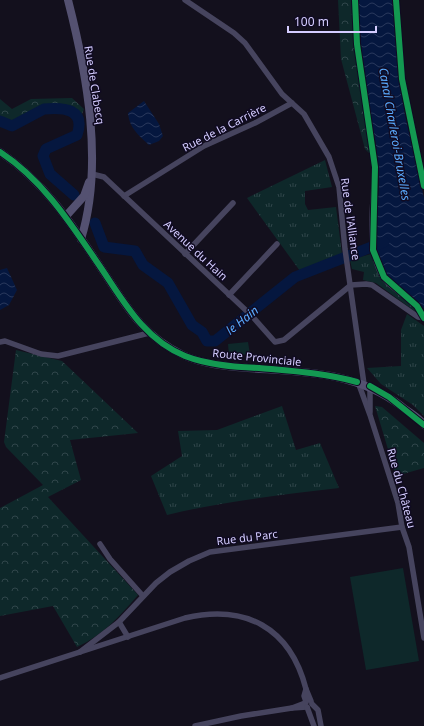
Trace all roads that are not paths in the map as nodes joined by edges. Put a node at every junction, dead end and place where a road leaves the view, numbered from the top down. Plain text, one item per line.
1 (68, 0) edge
2 (185, 0) edge
3 (292, 103) junction
4 (0, 152) edge
5 (375, 168) dead end
6 (92, 174) junction
7 (124, 196) junction
8 (233, 202) dead end
9 (66, 216) junction
10 (82, 239) junction
11 (277, 244) dead end
12 (185, 254) junction
13 (351, 285) junction
14 (229, 295) junction
15 (424, 318) edge
16 (149, 333) junction
17 (0, 342) edge
18 (364, 384) junction
19 (370, 414) junction
20 (424, 425) edge
21 (402, 528) junction
22 (100, 544) dead end
23 (143, 596) junction
24 (119, 622) junction
25 (128, 637) junction
26 (424, 638) edge
27 (80, 652) junction
28 (0, 678) edge
29 (308, 704) junction
30 (195, 726) edge
31 (314, 726) edge
32 (320, 726) edge

1 - 6 main road, Rue de Clabecq
2 - 3 street, Rue de l'Alliance
3 - 7 street, Rue de la Carrière
3 - 13 street, Rue de l'Alliance
4 - 9 main road, Route Provinciale
5 - 15 street
6 - 7 street, Avenue du Hain
6 - 9 main road, Rue de Clabecq
6 - 10 main road, Rue de Clabecq
7 - 12 street, Avenue du Hain
8 - 12 street
9 - 10 main road, Route Provinciale
10 - 16 main road, Route Provinciale
11 - 14 street
12 - 14 street, Avenue du Hain
13 - 14 street, Avenue du Hain
13 - 15 street
13 - 18 street, Rue du Château
16 - 17 street
16 - 18 main road, Route Provinciale
18 - 19 street, Rue du Château
18 - 19 street, Rue du Château
18 - 20 main road, Route Provinciale
19 - 21 street, Rue du Château
21 - 23 street, Rue du Parc
21 - 26 street, Rue du Château
22 - 23 street
23 - 24 street, Rue du Parc
24 - 25 street
24 - 27 street, Rue du Parc
25 - 27 street, Rue du Parc
25 - 29 street, Rue du Parc
27 - 28 street, Rue du Parc
29 - 30 street
29 - 31 street
29 - 32 street

